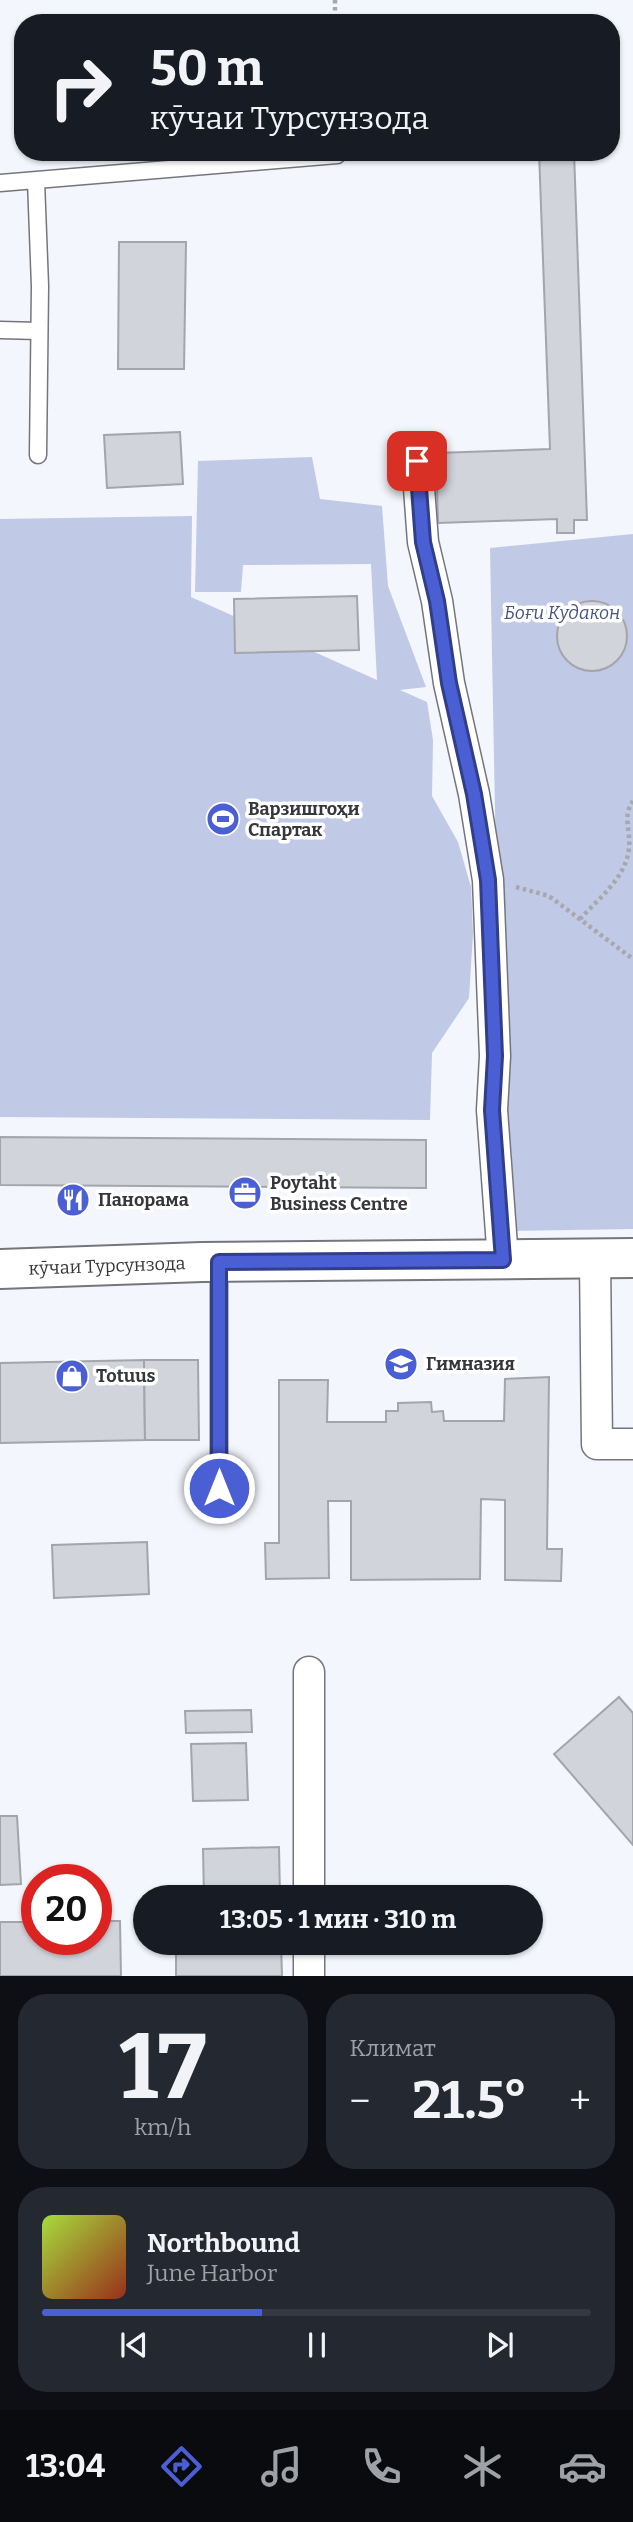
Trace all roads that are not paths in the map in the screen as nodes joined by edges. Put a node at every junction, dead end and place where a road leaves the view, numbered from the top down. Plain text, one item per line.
1 (268, 161) edge
2 (36, 181) junction
3 (0, 183) edge
4 (0, 330) edge
5 (40, 331) junction
6 (38, 455) dead end
7 (417, 461) dead end
8 (633, 1258) edge
9 (595, 1259) junction
10 (503, 1260) junction
11 (219, 1262) junction
12 (0, 1269) edge
13 (633, 1444) edge
14 (219, 1488) dead end
15 (309, 1672) dead end
16 (309, 1885) edge
17 (309, 1955) edge
18 (309, 1976) edge

1 - 2 lane
2 - 3 lane
2 - 5 lane
4 - 5 lane
5 - 6 lane
7 - 10 street
8 - 9 main road, кӯчаи Турсунзода
9 - 10 main road, кӯчаи Турсунзода
9 - 13 street
10 - 11 main road, кӯчаи Турсунзода
11 - 12 main road, кӯчаи Турсунзода
11 - 14 lane
15 - 16 street
17 - 18 street

